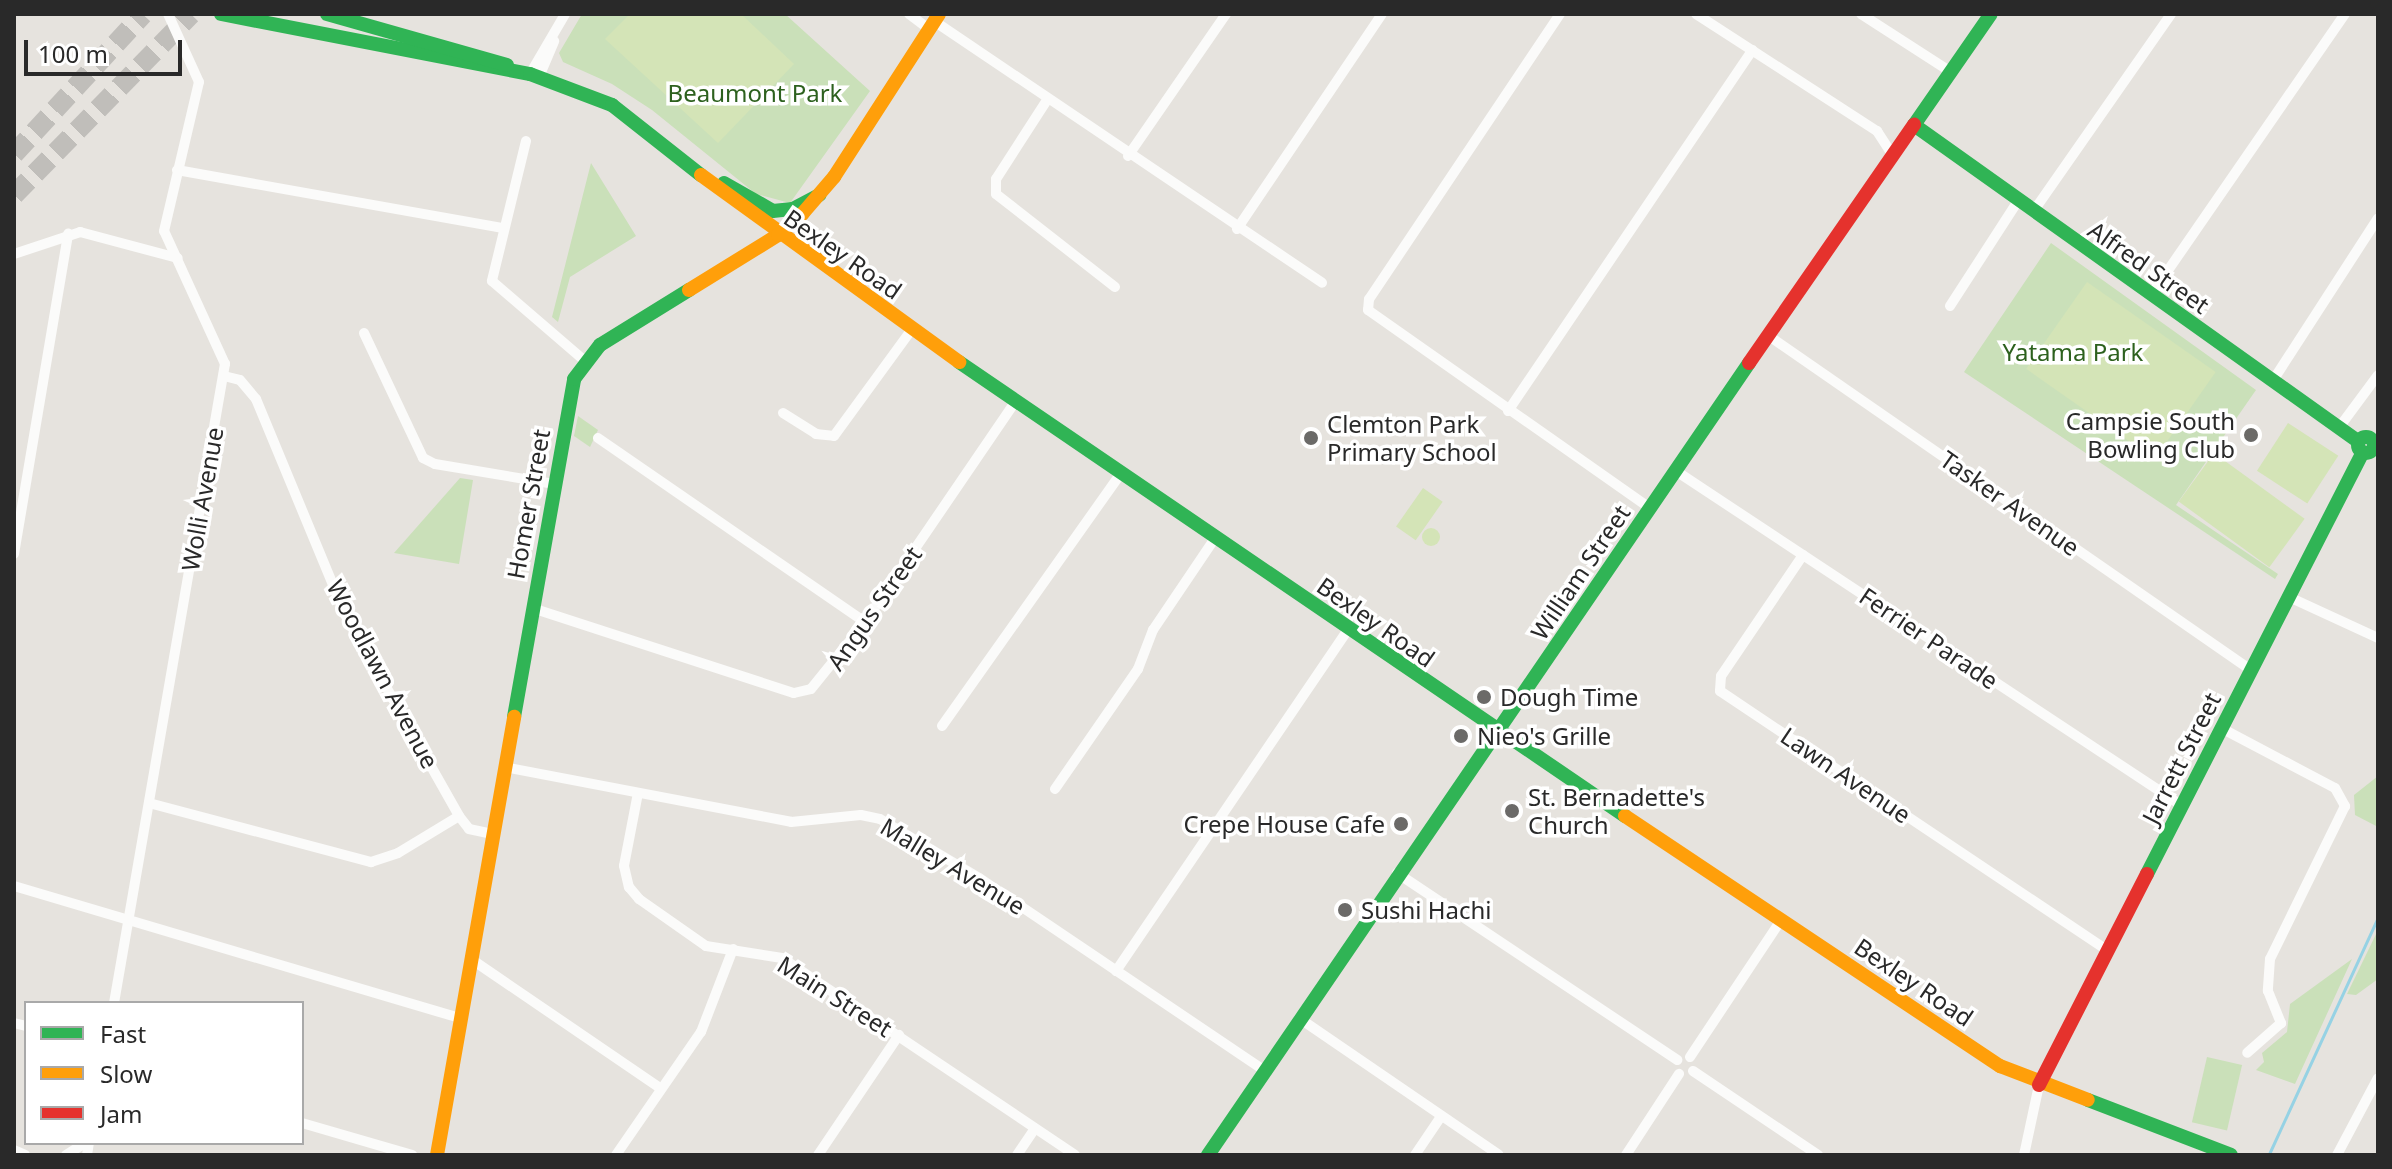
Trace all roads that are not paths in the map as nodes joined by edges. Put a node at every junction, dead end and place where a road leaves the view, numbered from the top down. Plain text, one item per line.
1 (168, 14) edge
2 (221, 14) edge
3 (327, 14) edge
4 (909, 14) edge
5 (1211, 14) edge
6 (1382, 14) edge
7 (1560, 14) edge
8 (1696, 14) edge
9 (1861, 14) edge
10 (1991, 14) edge
11 (2171, 14) edge
12 (2345, 14) edge
13 (1223, 18) edge
14 (562, 19) edge
15 (934, 21) edge
16 (1752, 50) junction
17 (1951, 72) junction
18 (532, 75) junction
19 (1047, 100) junction
20 (1914, 125) junction
21 (526, 141) dead end
22 (1128, 156) junction
23 (1893, 156) junction
24 (177, 170) junction
25 (707, 178) junction
26 (819, 195) junction
27 (2018, 201) junction
28 (2033, 212) junction
29 (2378, 218) edge
30 (502, 228) junction
31 (1237, 229) junction
32 (68, 234) junction
33 (778, 235) junction
34 (14, 254) edge
35 (178, 258) junction
36 (1322, 283) dead end
37 (1115, 287) dead end
38 (2151, 295) junction
39 (1950, 306) dead end
40 (912, 329) junction
41 (364, 333) dead end
42 (1769, 336) junction
43 (585, 361) junction
44 (2378, 375) edge
45 (224, 376) junction
46 (2272, 382) junction
47 (1016, 401) junction
48 (1508, 411) junction
49 (783, 413) dead end
50 (2338, 429) junction
51 (598, 438) dead end
52 (2368, 448) edge
53 (1676, 471) junction
54 (1121, 473) junction
55 (554, 484) junction
56 (1650, 508) junction
57 (1215, 538) junction
58 (14, 554) edge
59 (1803, 555) junction
60 (2289, 597) junction
61 (532, 608) junction
62 (865, 622) junction
63 (1348, 629) junction
64 (2378, 638) edge
65 (2251, 670) junction
66 (942, 726) dead end
67 (2221, 728) junction
68 (1496, 730) junction
69 (504, 767) junction
70 (1055, 789) dead end
71 (638, 793) junction
72 (149, 803) junction
73 (2181, 805) junction
74 (459, 816) junction
75 (492, 834) junction
76 (1397, 873) junction
77 (14, 886) edge
78 (1781, 920) junction
79 (128, 921) junction
80 (733, 949) junction
81 (2106, 949) junction
82 (471, 959) junction
83 (1116, 971) junction
84 (114, 1001) edge
85 (460, 1018) junction
86 (1299, 1018) junction
87 (899, 1035) junction
88 (2247, 1053) dead end
89 (1690, 1057) junction
90 (1677, 1060) junction
91 (1264, 1070) junction
92 (1693, 1071) junction
93 (1679, 1074) junction
94 (2378, 1078) edge
95 (2039, 1085) junction
96 (660, 1088) junction
97 (1440, 1118) junction
98 (304, 1124) edge
99 (1035, 1128) junction
100 (84, 1145) edge
101 (14, 1150) edge
102 (25, 1155) edge
103 (66, 1155) edge
104 (412, 1155) edge
105 (437, 1155) edge
106 (616, 1155) edge
107 (818, 1155) edge
108 (1017, 1155) edge
109 (1075, 1155) edge
110 (1208, 1155) edge
111 (1415, 1155) edge
112 (1499, 1155) edge
113 (1626, 1155) edge
114 (1818, 1155) edge
115 (2024, 1155) edge
116 (2231, 1155) edge
117 (2337, 1155) edge

1 - 24 street, Wolli Avenue
2 - 18 main road, Bexley Road
3 - 18 main road, Bexley Road
4 - 15 street
5 - 13 street
6 - 31 street
7 - 48 street
8 - 16 street
9 - 17 street
10 - 17 main road, William Street
11 - 28 street
12 - 38 street
13 - 22 street
14 - 18 street
15 - 19 street
15 - 26 main road, Homer Street
16 - 23 street
16 - 48 street
17 - 20 main road, William Street
18 - 25 main road, Bexley Road
19 - 22 street
19 - 37 street
20 - 23 main road, William Street
20 - 27 main road, Alfred Street
21 - 30 street
22 - 31 street
23 - 42 main road, William Street
24 - 30 street
24 - 35 street, Wolli Avenue
25 - 26 main road
25 - 33 main road, Bexley Road
26 - 33 main road, Homer Street
27 - 28 main road, Alfred Street
27 - 39 street
28 - 38 main road, Alfred Street
29 - 46 street
30 - 43 street
31 - 36 street
32 - 34 street
32 - 35 street
32 - 58 street
33 - 40 main road, Bexley Road
33 - 43 main road, Homer Street
35 - 45 street, Wolli Avenue
38 - 46 main road, Alfred Street
40 - 47 main road, Bexley Road
40 - 49 street
41 - 55 street
42 - 53 main road, William Street
42 - 65 street, Tasker Avenue
43 - 55 main road, Homer Street
44 - 50 street
45 - 72 street, Wolli Avenue
45 - 74 street, Woodlawn Avenue
46 - 50 main road, Alfred Street
47 - 54 main road, Bexley Road
47 - 62 street, Angus Street
48 - 56 street
50 - 52 main road, Alfred Street
51 - 62 street
52 - 60 main road, Jarrett Street
53 - 56 main road, William Street
53 - 59 street, Ferrier Parade
54 - 57 main road, Bexley Road
54 - 66 street
55 - 61 main road, Homer Street
56 - 68 main road, William Street
57 - 63 main road, Bexley Road
57 - 70 street
59 - 73 street, Ferrier Parade
59 - 81 street, Lawn Avenue
60 - 64 street
60 - 65 main road, Jarrett Street
61 - 62 street, Angus Street
61 - 69 main road, Homer Street
63 - 68 main road, Bexley Road
63 - 83 street
65 - 67 main road, Jarrett Street
67 - 73 main road, Jarrett Street
67 - 88 street
68 - 76 main road, William Street
68 - 78 main road, Bexley Road
69 - 71 street, Malley Avenue
69 - 75 main road, Homer Street
71 - 80 street, Main Street
71 - 83 street, Malley Avenue
72 - 74 street
72 - 79 street, Wolli Avenue
73 - 81 main road, Jarrett Street
74 - 75 street
75 - 82 main road, Homer Street
76 - 86 main road, William Street
76 - 90 street
77 - 79 street
78 - 89 street
78 - 95 main road, Bexley Road
79 - 84 street, Wolli Avenue
79 - 85 street
80 - 87 street, Main Street
80 - 96 street
81 - 95 main road, Jarrett Street
82 - 85 main road, Homer Street
82 - 96 street
83 - 91 street, Malley Avenue
85 - 105 main road, Homer Street
86 - 91 main road, William Street
86 - 97 street
87 - 99 street, Main Street
87 - 107 street
89 - 90 street
89 - 92 street
90 - 93 street
91 - 110 main road, William Street
92 - 93 street
92 - 114 street
93 - 113 street
94 - 117 street
95 - 115 street
95 - 116 main road, Bexley Road
96 - 106 street
97 - 111 street
97 - 112 street
98 - 104 street
99 - 108 street
99 - 109 street, Main Street
100 - 103 street
101 - 102 street

